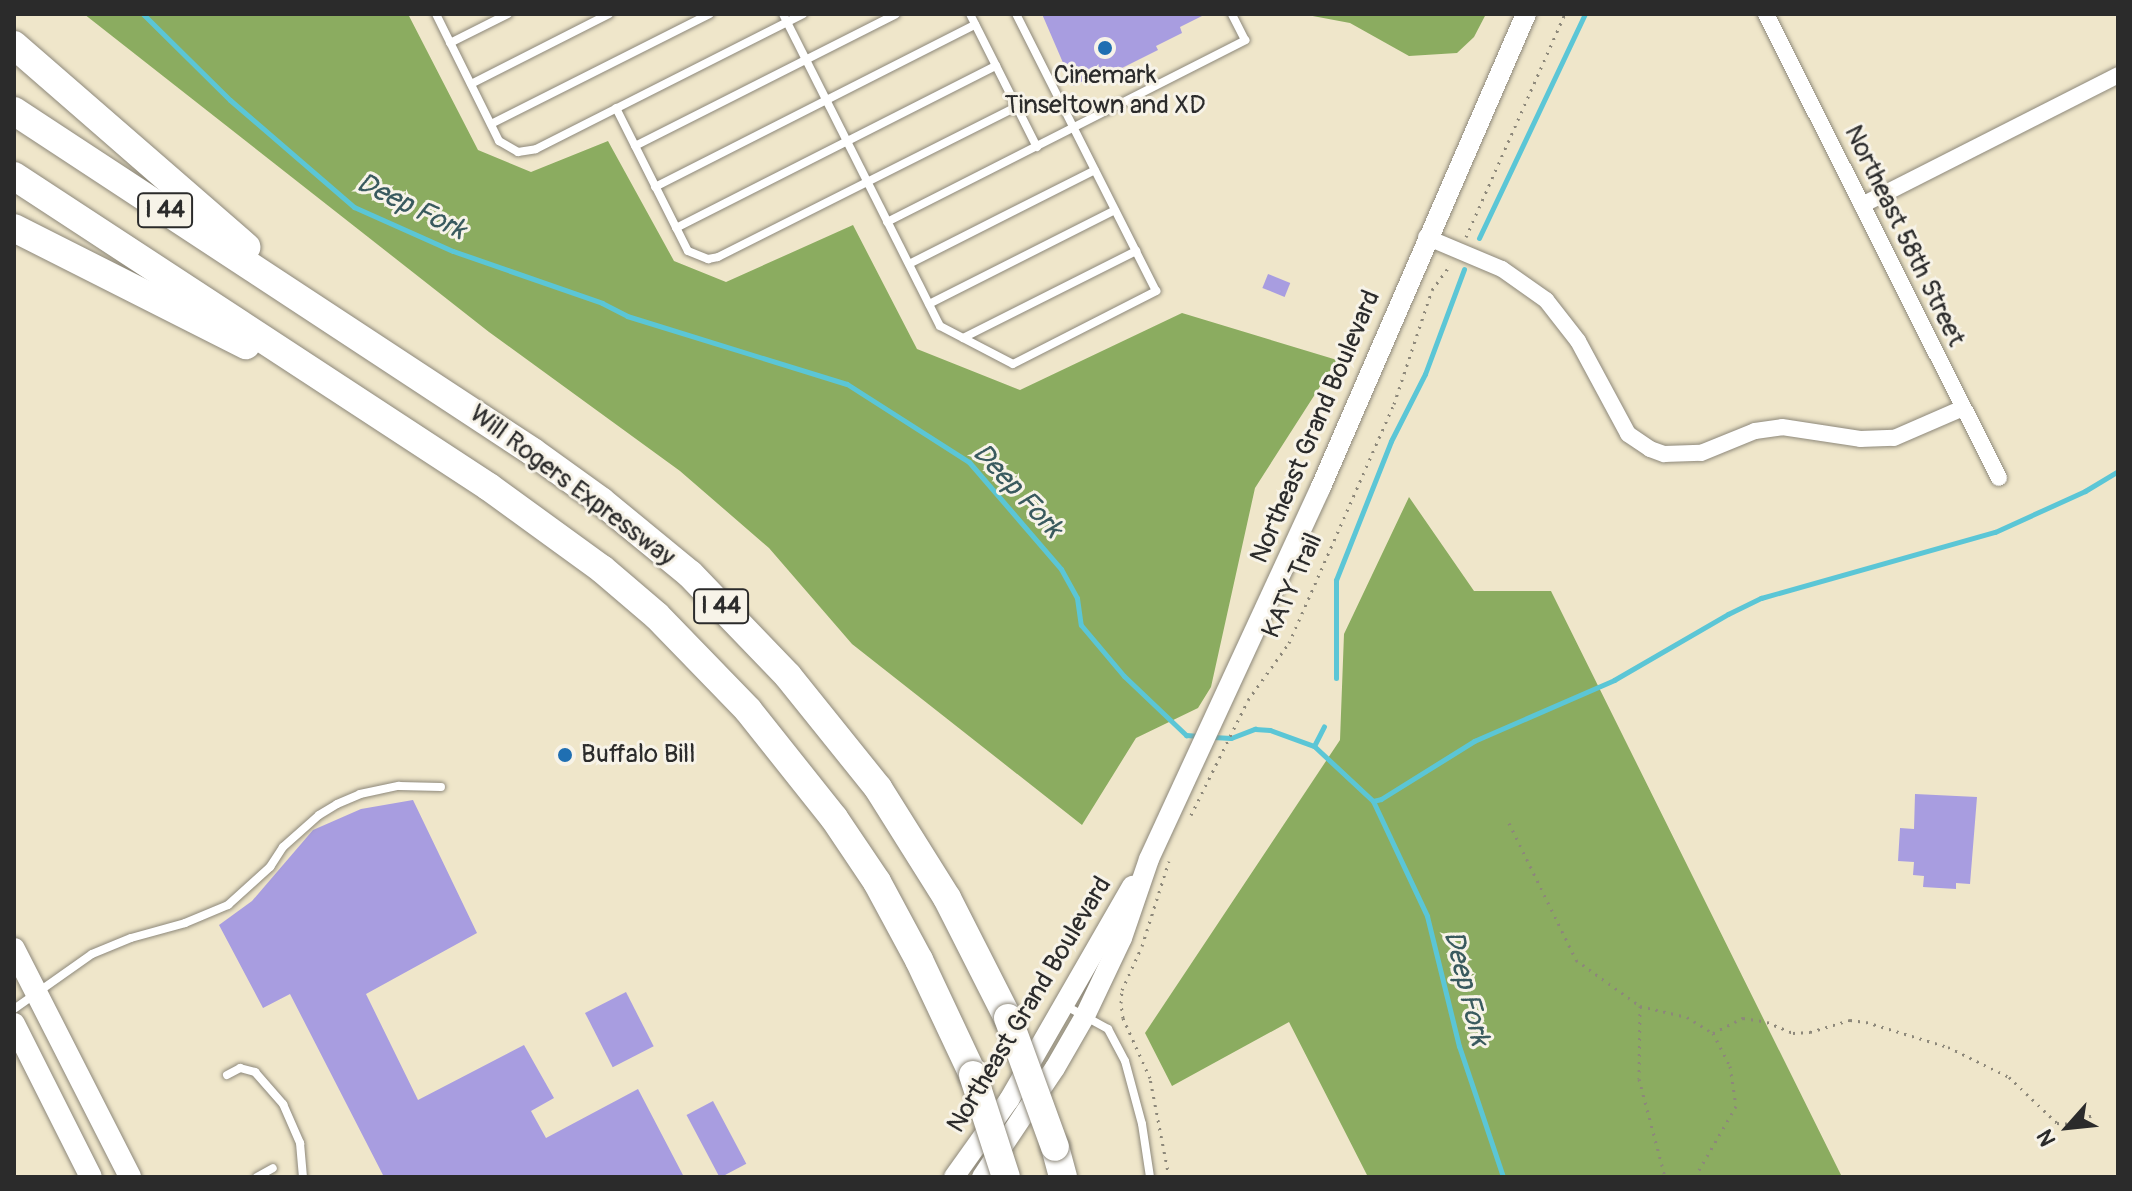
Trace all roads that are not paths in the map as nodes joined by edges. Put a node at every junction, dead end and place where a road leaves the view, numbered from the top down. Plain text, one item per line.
1 (436, 14) edge
2 (508, 14) edge
3 (609, 14) edge
4 (710, 14) edge
5 (803, 14) edge
6 (896, 14) edge
7 (970, 14) edge
8 (1016, 14) edge
9 (1232, 14) edge
10 (1526, 14) edge
11 (1766, 14) edge
12 (785, 18) edge
13 (975, 25) junction
14 (450, 43) junction
15 (14, 45) edge
16 (806, 60) junction
17 (996, 66) junction
18 (2118, 75) edge
19 (471, 84) junction
20 (826, 101) junction
21 (1016, 107) junction
22 (616, 108) junction
23 (14, 111) edge
24 (491, 124) junction
25 (1074, 129) junction
26 (847, 141) junction
27 (635, 146) junction
28 (1037, 147) junction
29 (1095, 170) junction
30 (14, 176) edge
31 (868, 181) junction
32 (655, 187) junction
33 (1862, 205) junction
34 (1115, 210) junction
35 (887, 222) junction
36 (14, 228) edge
37 (676, 228) junction
38 (1426, 237) junction
39 (1136, 251) junction
40 (909, 264) junction
41 (929, 304) junction
42 (315, 309) junction
43 (963, 338) junction
44 (358, 401) junction
45 (1963, 408) junction
46 (1999, 478) dead end
47 (441, 787) dead end
48 (1149, 859) junction
49 (14, 949) edge
50 (36, 993) junction
51 (1065, 1005) junction
52 (14, 1009) edge
53 (1085, 1016) junction
54 (14, 1024) edge
55 (227, 1075) dead end
56 (273, 1168) dead end
57 (91, 1177) edge
58 (130, 1177) edge
59 (257, 1177) edge
60 (303, 1177) edge
61 (954, 1177) edge
62 (982, 1177) edge
63 (1006, 1177) edge
64 (1063, 1177) edge
65 (1150, 1177) edge

1 - 14 lane
2 - 14 lane
3 - 19 lane
4 - 24 lane
5 - 12 lane
6 - 16 lane
7 - 13 lane
8 - 25 lane
9 - 25 lane
10 - 38 street, Northeast Grand Boulevard
11 - 33 street, Northeast 58th Street
12 - 16 lane
12 - 22 lane
13 - 17 lane
13 - 20 lane
14 - 19 lane
15 - 42 highway
16 - 20 lane
16 - 27 lane
17 - 21 lane
17 - 26 lane
18 - 33 street
19 - 24 lane
20 - 26 lane
20 - 32 lane
21 - 28 lane
21 - 31 lane
22 - 24 lane
22 - 27 lane
23 - 42 highway, Will Rogers Expressway / I 44
25 - 28 lane
25 - 29 lane
26 - 31 lane
26 - 37 lane
27 - 32 lane
28 - 35 lane
29 - 34 lane
29 - 40 lane
30 - 44 highway, Will Rogers Expressway / I 44
31 - 35 lane
31 - 37 lane
32 - 37 lane
33 - 45 street, Northeast 58th Street
34 - 39 lane
34 - 41 lane
35 - 40 lane
36 - 44 highway
38 - 45 street
38 - 48 street, Northeast Grand Boulevard
39 - 43 lane
39 - 43 lane
40 - 41 lane
41 - 43 lane
42 - 64 highway, Will Rogers Expressway / I 44, bridge
44 - 63 highway, Will Rogers Expressway / I 44, bridge
45 - 46 street, Northeast 58th Street
47 - 50 lane
48 - 51 street, Northeast Grand Boulevard
48 - 53 street, Northeast Grand Boulevard
49 - 50 main road
50 - 52 lane
50 - 58 main road
51 - 53 lane
51 - 61 street, Northeast Grand Boulevard
53 - 62 street, Northeast Grand Boulevard
53 - 65 lane
54 - 57 main road
55 - 60 lane
56 - 59 lane

